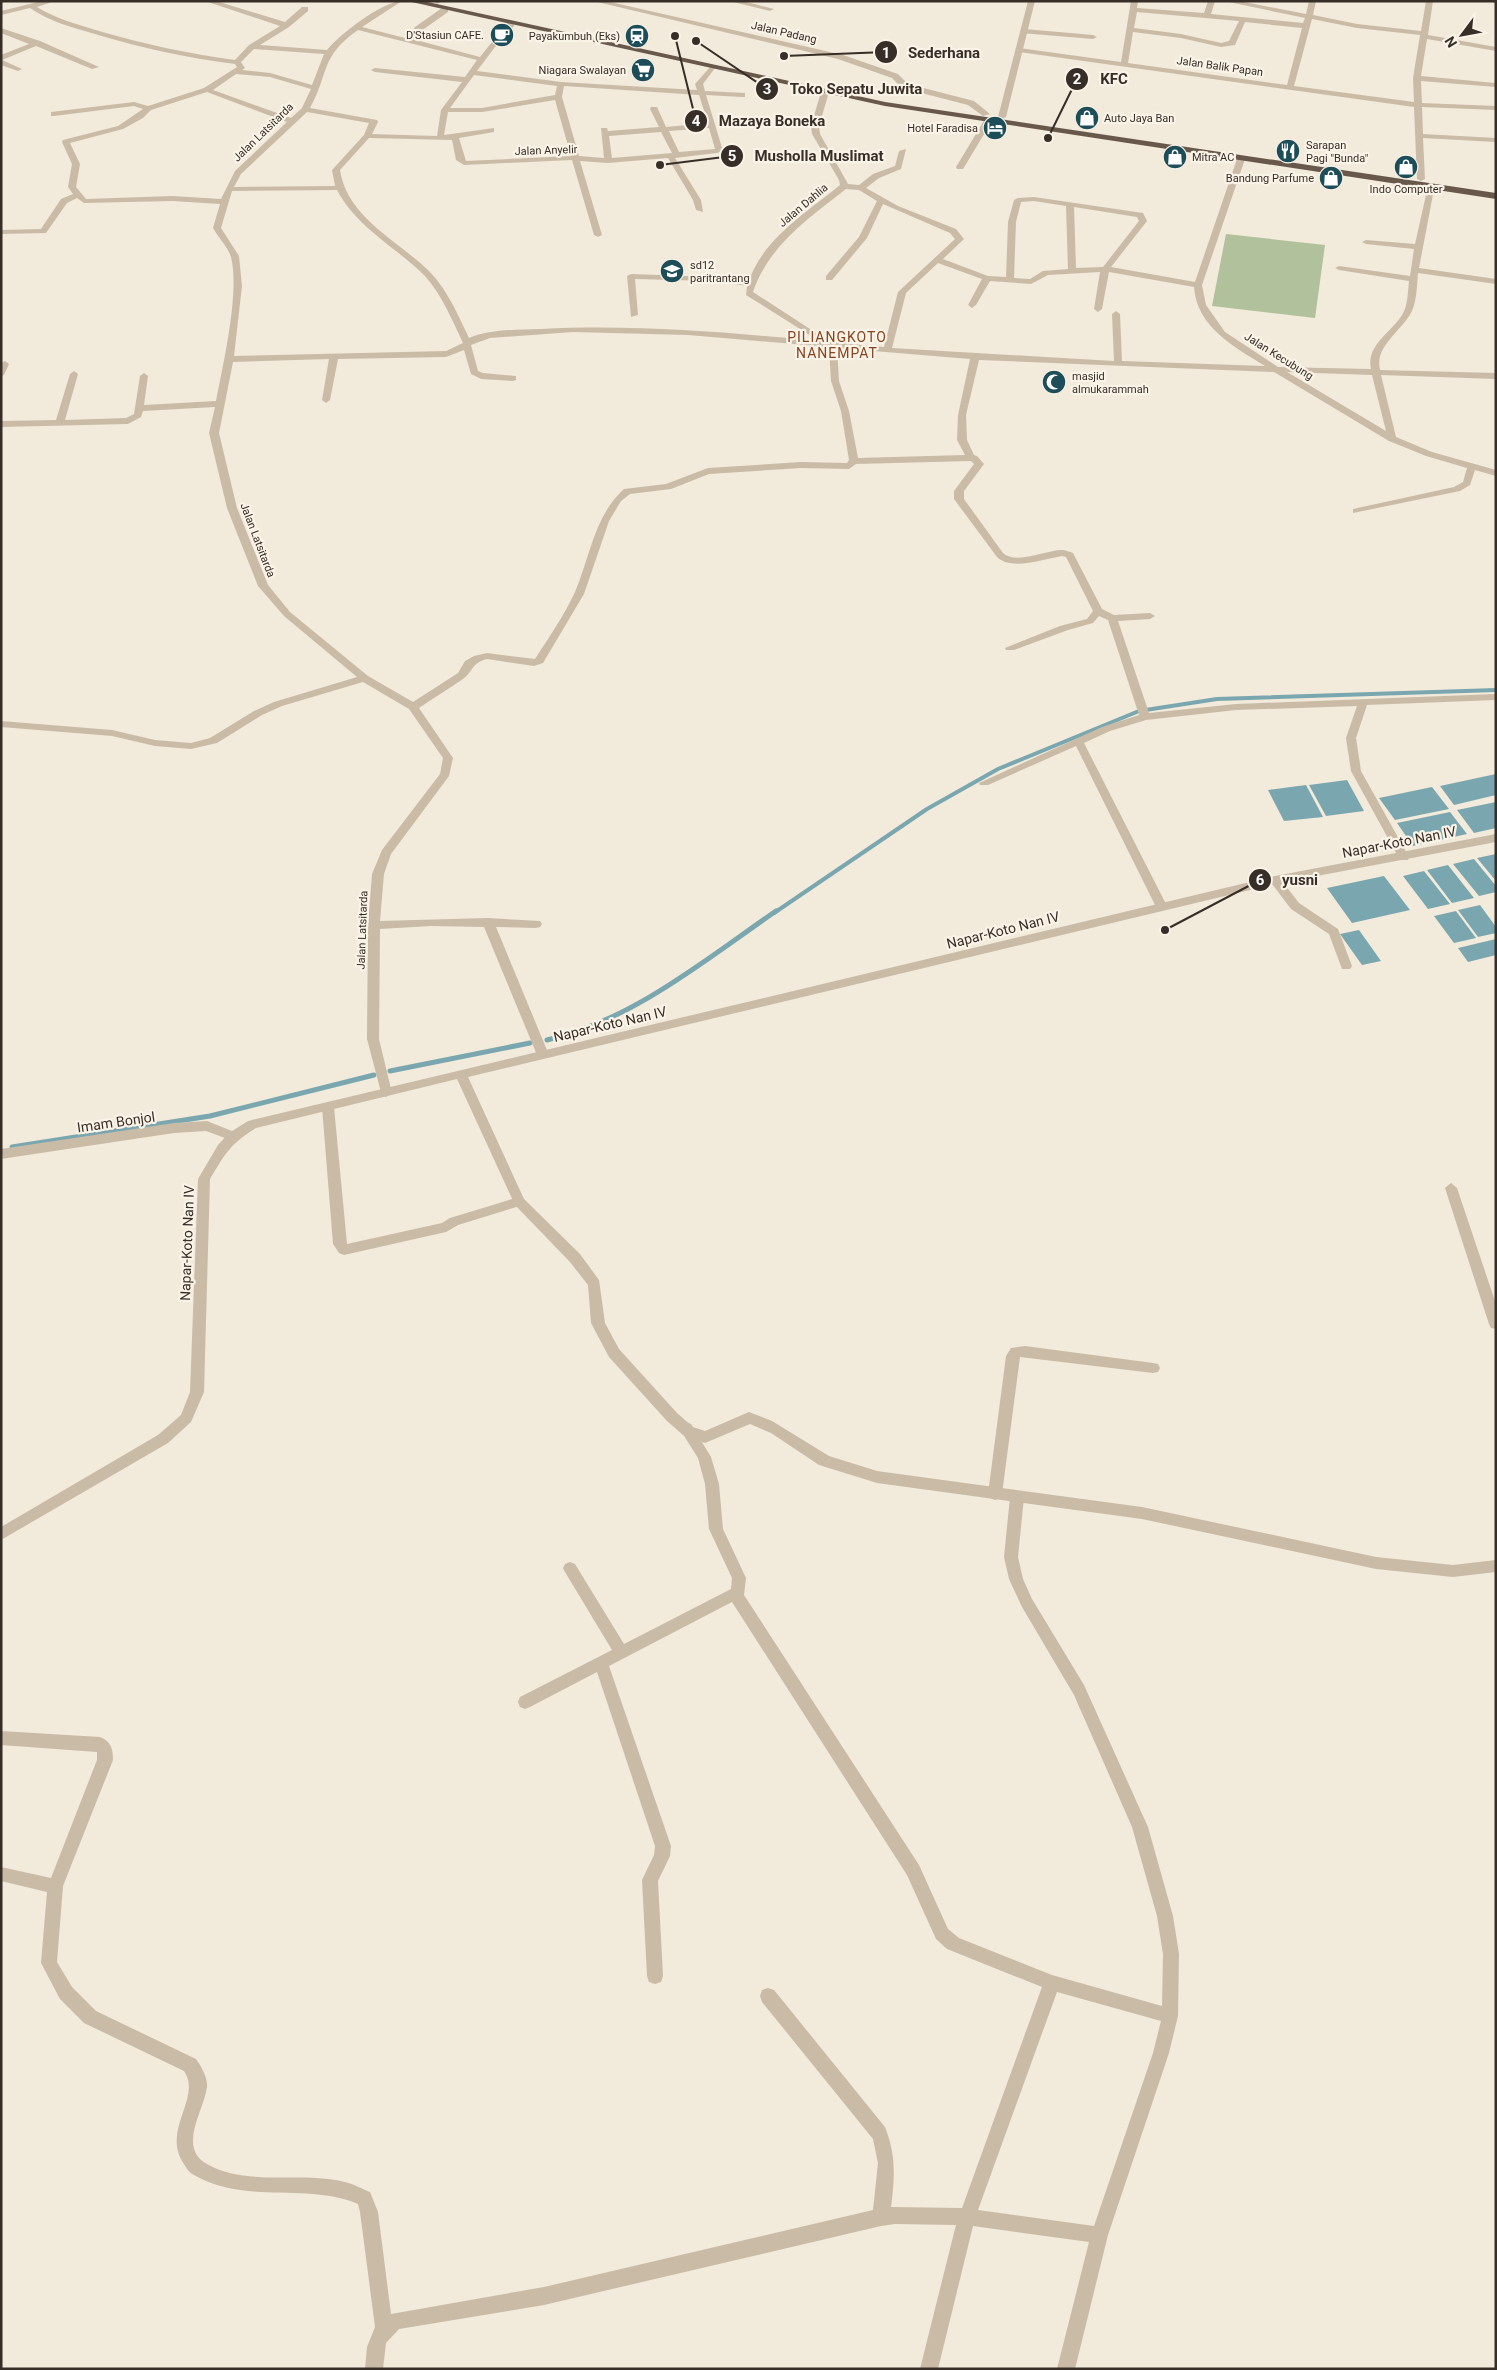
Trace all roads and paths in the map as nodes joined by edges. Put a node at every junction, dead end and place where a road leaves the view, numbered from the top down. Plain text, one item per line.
1 (6, 1) edge
2 (52, 1) edge
3 (208, 1) edge
4 (399, 1) edge
5 (411, 1) edge
6 (596, 1) edge
7 (732, 1) edge
8 (1032, 1) edge
9 (1135, 1) edge
10 (1212, 1) edge
11 (1227, 1) edge
12 (1314, 1) edge
13 (1430, 1) edge
14 (436, 2) edge
15 (607, 2) edge
16 (747, 3) edge
17 (32, 6) junction
18 (20, 9) junction
19 (305, 9) dead end
20 (770, 9) dead end
21 (445, 10) junction
22 (1134, 10) junction
23 (1, 13) edge
24 (1208, 15) junction
25 (1310, 17) junction
26 (1243, 19) junction
27 (511, 24) junction
28 (286, 25) junction
29 (1177, 26) dead end
30 (1307, 26) junction
31 (357, 28) junction
32 (545, 28) junction
33 (1129, 29) junction
34 (1, 30) edge
35 (1024, 32) junction
36 (1173, 35) junction
37 (1424, 35) junction
38 (1094, 37) dead end
39 (407, 40) junction
40 (37, 43) junction
41 (252, 47) junction
42 (1019, 50) junction
43 (1496, 50) edge
44 (330, 52) junction
45 (1, 60) edge
46 (481, 60) junction
47 (237, 62) junction
48 (1124, 65) junction
49 (95, 67) dead end
50 (711, 68) junction
51 (18, 69) dead end
52 (375, 70) dead end
53 (234, 72) junction
54 (471, 76) junction
55 (1417, 78) junction
56 (561, 84) junction
57 (1495, 85) edge
58 (1290, 87) junction
59 (316, 88) junction
60 (207, 90) junction
61 (702, 92) junction
62 (825, 92) junction
63 (742, 95) dead end
64 (558, 97) junction
65 (1419, 105) junction
66 (148, 108) junction
67 (1496, 108) edge
68 (305, 109) junction
69 (654, 109) dead end
70 (445, 110) junction
71 (54, 114) dead end
72 (987, 117) junction
73 (1002, 117) junction
74 (293, 121) junction
75 (712, 125) junction
76 (664, 129) junction
77 (490, 130) dead end
78 (367, 136) junction
79 (1421, 136) junction
80 (455, 137) junction
81 (440, 138) junction
82 (1496, 140) edge
83 (902, 152) dead end
84 (674, 156) junction
85 (574, 158) junction
86 (1241, 159) junction
87 (608, 161) junction
88 (960, 167) dead end
89 (1323, 168) junction
90 (1421, 179) junction
91 (844, 186) junction
92 (1432, 186) junction
93 (339, 188) junction
94 (861, 188) junction
95 (229, 189) junction
96 (1496, 189) edge
97 (76, 195) junction
98 (1496, 196) edge
99 (881, 201) junction
100 (225, 202) junction
101 (1070, 204) junction
102 (700, 210) dead end
103 (1, 232) edge
104 (598, 235) dead end
105 (1366, 242) dead end
106 (1418, 247) junction
107 (937, 260) junction
108 (1338, 268) dead end
109 (1105, 269) junction
110 (1072, 272) junction
111 (1414, 274) junction
112 (829, 278) dead end
113 (987, 278) junction
114 (1010, 280) junction
115 (1496, 282) edge
116 (751, 284) junction
117 (1198, 285) junction
118 (972, 306) dead end
119 (1098, 308) dead end
120 (1116, 314) dead end
121 (634, 315) dead end
122 (467, 344) junction
123 (833, 346) junction
124 (887, 351) junction
125 (334, 357) junction
126 (975, 357) junction
127 (230, 359) junction
128 (1118, 363) junction
129 (5, 364) dead end
130 (1274, 368) junction
131 (1375, 372) junction
132 (1, 373) edge
133 (74, 374) dead end
134 (144, 376) dead end
135 (1496, 376) edge
136 (513, 378) dead end
137 (326, 400) dead end
138 (219, 404) junction
139 (140, 408) junction
140 (60, 422) junction
141 (1, 424) edge
142 (1392, 439) junction
143 (970, 457) junction
144 (854, 461) junction
145 (1472, 466) junction
146 (1496, 473) edge
147 (1356, 511) dead end
148 (1098, 611) junction
149 (1150, 616) dead end
150 (1112, 618) junction
151 (1010, 648) dead end
152 (364, 678) junction
153 (1496, 697) edge
154 (1363, 703) junction
155 (420, 704) junction
156 (1144, 713) junction
157 (1, 724) edge
158 (1078, 741) junction
159 (984, 783) dead end
160 (1496, 838) edge
161 (1404, 857) junction
162 (1275, 880) junction
163 (1162, 906) junction
164 (488, 922) junction
165 (536, 924) dead end
166 (374, 925) junction
167 (1346, 966) dead end
168 (543, 1055) junction
169 (460, 1074) junction
170 (386, 1093) junction
171 (328, 1106) junction
172 (233, 1136) junction
173 (1, 1154) edge
174 (1451, 1188) dead end
175 (520, 1202) junction
176 (1495, 1323) edge
177 (1153, 1368) dead end
178 (687, 1430) junction
179 (995, 1494) junction
180 (1017, 1497) junction
181 (1, 1534) edge
182 (1496, 1566) edge
183 (570, 1568) dead end
184 (736, 1595) junction
185 (622, 1653) junction
186 (601, 1663) junction
187 (524, 1702) dead end
188 (1, 1738) edge
189 (1, 1874) edge
190 (55, 1886) junction
191 (655, 1976) dead end
192 (1052, 1983) junction
193 (768, 1996) dead end
194 (1170, 2016) junction
195 (881, 2217) junction
196 (967, 2217) junction
197 (1099, 2235) junction
198 (384, 2328) junction
199 (374, 2369) edge
200 (929, 2369) edge
201 (1066, 2369) edge

1 - 18 street
2 - 17 street
3 - 28 street
4 - 31 street, Jalan Latsitarda
5 - 21 highway
6 - 15 street, Jalan Padang
7 - 16 street
8 - 35 street
9 - 22 street
10 - 24 street
11 - 25 street
12 - 25 street
13 - 37 street
14 - 32 highway
15 - 72 street, Jalan Padang
16 - 20 street
17 - 18 street
17 - 47 street
18 - 23 street
19 - 28 street
21 - 27 highway
21 - 39 street
22 - 24 street
22 - 33 street
24 - 26 street
25 - 30 street
25 - 37 street
26 - 30 street
26 - 36 street
27 - 32 highway
27 - 46 street
28 - 41 street
29 - 36 street
30 - 58 street
31 - 39 street
31 - 44 street, Jalan Latsitarda
32 - 50 highway
32 - 72 highway
33 - 36 street
33 - 48 street
34 - 40 street
35 - 38 street
35 - 42 street
37 - 43 street
37 - 55 street
39 - 46 street
40 - 45 street
40 - 49 street
41 - 44 street
41 - 47 street
42 - 48 street, Jalan Balik Papan
42 - 73 street
44 - 59 street, Jalan Latsitarda
45 - 51 street
46 - 54 street
47 - 53 street
48 - 58 street, Jalan Balik Papan
50 - 61 street
50 - 62 highway
52 - 54 street
53 - 59 street
53 - 60 street
54 - 56 street
54 - 70 street
55 - 57 street
55 - 65 street
56 - 61 street
56 - 64 street
58 - 65 street, Jalan Balik Papan
59 - 68 street, Jalan Latsitarda
60 - 66 street
60 - 74 street
61 - 63 street
61 - 75 street, Jalan Anyelir
62 - 72 highway
62 - 91 street, Jalan Dahlia
64 - 70 street
64 - 85 street
65 - 67 street, Jalan Balik Papan
65 - 79 street
66 - 71 street
66 - 97 street
68 - 74 street, Jalan Latsitarda
68 - 78 street
69 - 76 street
70 - 81 street
72 - 73 highway
72 - 86 highway
72 - 88 street
73 - 89 highway
74 - 95 street, Jalan Latsitarda
75 - 76 street
75 - 84 street, Jalan Anyelir
76 - 84 street
76 - 87 street
77 - 80 street
78 - 81 street
78 - 93 street
79 - 82 street
79 - 90 street
80 - 81 street
80 - 85 street, Jalan Anyelir
83 - 94 street
84 - 87 street, Jalan Anyelir
84 - 102 street
85 - 87 street, Jalan Anyelir
85 - 104 street
86 - 89 highway
86 - 117 street, Jalan Kecubung
89 - 90 highway
89 - 92 highway
90 - 96 highway
91 - 94 street
91 - 116 street, Jalan Dahlia
92 - 98 highway
92 - 106 street
93 - 95 street
93 - 122 street
94 - 99 street
95 - 100 street, Jalan Latsitarda
97 - 100 street
97 - 103 street
99 - 107 street
99 - 112 street
100 - 127 street, Jalan Latsitarda
101 - 109 street
101 - 110 street
101 - 114 street
105 - 106 street
106 - 111 street
107 - 113 street
107 - 124 street
108 - 111 street
109 - 110 street
109 - 117 street
109 - 119 street
110 - 114 street
111 - 115 street
111 - 131 street
113 - 114 street
113 - 118 street
116 - 121 street
116 - 123 street
117 - 130 street, Jalan Kecubung
120 - 128 street
122 - 123 street
122 - 125 street
122 - 136 street
123 - 124 street
123 - 144 street
124 - 126 street
125 - 127 street
125 - 137 street
126 - 128 street
126 - 143 street
127 - 138 street, Jalan Latsitarda
128 - 130 street
129 - 132 street
130 - 131 street
130 - 142 street, Jalan Kecubung
131 - 135 street
131 - 142 street
133 - 140 street
134 - 139 street
138 - 139 street
138 - 152 street, Jalan Latsitarda
139 - 140 street
140 - 141 street
142 - 145 street, Jalan Kecubung
143 - 144 street
143 - 148 street
144 - 155 street
145 - 146 street, Jalan Kecubung
145 - 147 street
148 - 150 street
148 - 151 street
149 - 150 street
150 - 156 street
152 - 155 street, Jalan Latsitarda
152 - 157 street
153 - 154 street
154 - 156 street
154 - 161 street
155 - 166 street, Jalan Latsitarda
156 - 158 street
158 - 159 street
158 - 163 street
160 - 161 street, Napar-Koto Nan IV
161 - 162 street, Napar-Koto Nan IV
162 - 163 street, Napar-Koto Nan IV
162 - 167 street
163 - 168 street, Napar-Koto Nan IV
164 - 165 street
164 - 166 street
164 - 168 street
166 - 170 street, Jalan Latsitarda
168 - 169 street, Napar-Koto Nan IV
169 - 170 street, Napar-Koto Nan IV
169 - 175 street
170 - 171 street, Napar-Koto Nan IV
171 - 172 street, Napar-Koto Nan IV
171 - 175 street
172 - 173 street, Imam Bonjol
172 - 181 street, Napar-Koto Nan IV
174 - 176 street
175 - 178 street
177 - 179 street
178 - 179 street
178 - 184 street
179 - 180 street
180 - 182 street
180 - 194 street
183 - 185 street
184 - 185 street
184 - 192 street
185 - 186 street
186 - 187 street
186 - 191 street
188 - 190 street
189 - 190 street
190 - 198 street
192 - 194 street
192 - 196 street
193 - 195 street
194 - 197 street
195 - 196 street
195 - 198 street
196 - 197 street
196 - 200 street
197 - 201 street
198 - 199 street

